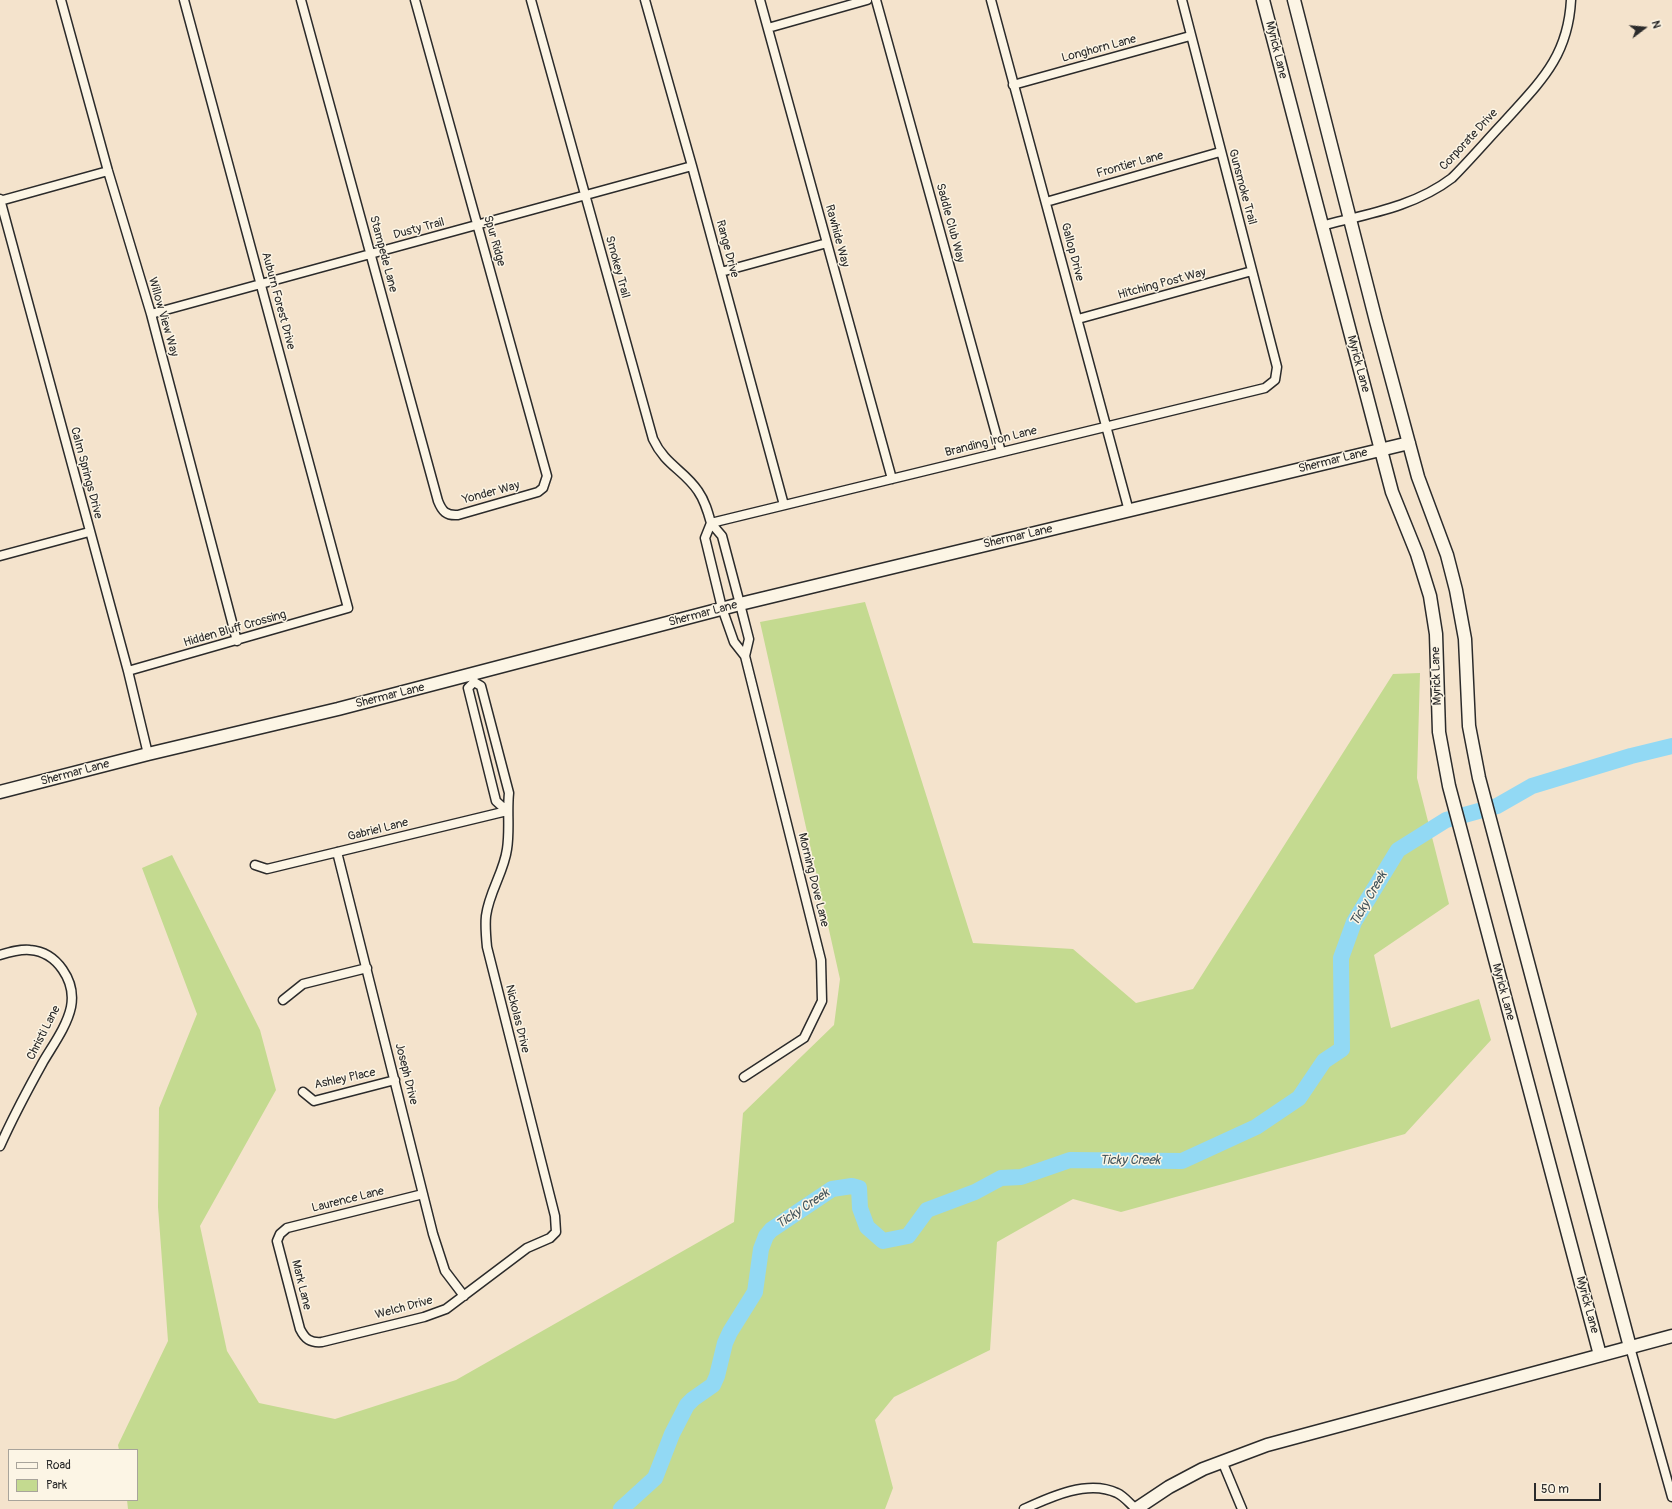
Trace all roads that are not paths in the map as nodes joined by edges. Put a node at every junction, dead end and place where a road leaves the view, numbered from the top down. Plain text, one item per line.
1 (61, 0) edge
2 (184, 0) edge
3 (301, 0) edge
4 (415, 0) edge
5 (531, 0) edge
6 (645, 0) edge
7 (760, 0) edge
8 (867, 0) edge
9 (876, 0) edge
10 (991, 0) edge
11 (1182, 0) edge
12 (1263, 0) edge
13 (1294, 0) edge
14 (1571, 0) edge
15 (768, 28) junction
16 (1190, 36) junction
17 (1013, 85) junction
18 (1220, 152) junction
19 (692, 166) junction
20 (108, 171) junction
21 (585, 196) junction
22 (0, 200) edge
23 (1046, 202) junction
24 (1350, 218) junction
25 (477, 226) junction
26 (1321, 226) junction
27 (827, 243) junction
28 (370, 254) junction
29 (1252, 271) junction
30 (721, 272) junction
31 (262, 284) junction
32 (151, 314) junction
33 (1078, 319) junction
34 (1275, 380) joint
35 (1107, 427) junction
36 (1409, 443) junction
37 (1381, 450) junction
38 (1001, 452) junction
39 (892, 479) junction
40 (543, 488) joint
41 (784, 505) junction
42 (1129, 511) junction
43 (444, 513) joint
44 (711, 523) junction
45 (89, 532) junction
46 (0, 556) edge
47 (740, 604) junction
48 (348, 608) joint
49 (722, 608) junction
50 (237, 641) junction
51 (745, 656) junction
52 (128, 671) junction
53 (473, 678) junction
54 (148, 754) junction
55 (0, 792) edge
56 (507, 811) junction
57 (337, 852) junction
58 (256, 865) dead end
59 (0, 955) edge
60 (367, 968) junction
61 (283, 1000) dead end
62 (744, 1077) dead end
63 (395, 1080) junction
64 (303, 1092) dead end
65 (0, 1146) edge
66 (423, 1194) junction
67 (556, 1232) joint
68 (280, 1234) joint
69 (464, 1296) junction
70 (1672, 1336) edge
71 (308, 1340) joint
72 (1630, 1347) junction
73 (1600, 1356) junction
74 (1222, 1461) junction
75 (1672, 1497) edge
76 (1024, 1509) edge
77 (1136, 1509) edge
78 (1242, 1509) edge

1 - 20 street, Willow View Way
2 - 31 street, Auburn Forest Drive
3 - 28 street, Stampede Lane
4 - 25 street, Spur Ridge
5 - 21 street, Smokey Trail
6 - 19 street, Range Drive
7 - 15 street, Rawhide Way
8 - 15 street
9 - 38 street, Saddle Club Way
10 - 17 street, Gallop Drive
11 - 16 street, Gunsmoke Trail
12 - 26 street, Myrick Lane
13 - 24 street
14 - 24 street, Corporate Drive
15 - 27 street, Rawhide Way
16 - 17 street, Longhorn Lane
16 - 18 street, Gunsmoke Trail
17 - 23 street, Gallop Drive
18 - 23 street, Frontier Lane
18 - 29 street, Gunsmoke Trail
19 - 21 street, Dusty Trail
19 - 30 street, Range Drive
20 - 22 street
20 - 32 street, Willow View Way
21 - 25 street, Dusty Trail
21 - 44 street, Smokey Trail
22 - 45 street, Calm Springs Drive
23 - 33 street, Gallop Drive
24 - 26 street, Corporate Drive
24 - 36 street
25 - 28 street, Dusty Trail
25 - 40 street, Spur Ridge
26 - 37 street, Myrick Lane
27 - 30 street
27 - 39 street, Rawhide Way
28 - 31 street, Dusty Trail
28 - 43 street, Stampede Lane
29 - 33 street, Hitching Post Way
29 - 34 street, Gunsmoke Trail
30 - 41 street, Range Drive
31 - 32 street, Dusty Trail
31 - 48 street, Auburn Forest Drive
32 - 50 street, Willow View Way
33 - 35 street, Gallop Drive
34 - 35 street, Branding Iron Lane
35 - 38 street, Branding Iron Lane
35 - 42 street, Gallop Drive
36 - 37 street, Shermar Lane
36 - 72 street
37 - 42 street, Shermar Lane
37 - 73 street, Myrick Lane
38 - 39 street, Branding Iron Lane
39 - 41 street, Branding Iron Lane
40 - 43 street, Yonder Way
41 - 44 street, Branding Iron Lane
42 - 47 street, Shermar Lane
44 - 47 street, Smokey Trail
44 - 49 street
45 - 46 street
45 - 52 street, Calm Springs Drive
47 - 49 street, Shermar Lane
47 - 51 street, Morning Dove Lane
48 - 50 street, Hidden Bluff Crossing
49 - 51 street, Morning Dove Lane
49 - 53 street, Shermar Lane
50 - 52 street, Hidden Bluff Crossing
51 - 62 street, Morning Dove Lane
52 - 54 street, Calm Springs Drive
53 - 54 street, Shermar Lane
53 - 56 street, Nickolas Drive
53 - 56 street
54 - 55 street, Shermar Lane
56 - 57 street, Gabriel Lane
56 - 67 street, Nickolas Drive
57 - 58 street, Gabriel Lane
57 - 60 street, Joseph Drive
59 - 65 street, Christi Lane
60 - 61 street
60 - 63 street, Joseph Drive
63 - 64 street, Ashley Place
63 - 66 street, Joseph Drive
66 - 68 street, Laurence Lane
66 - 69 street, Joseph Drive
67 - 69 street, Welch Drive
68 - 71 street, Mark Lane
69 - 71 street, Welch Drive
70 - 72 street
72 - 73 street
72 - 75 street
73 - 74 street
74 - 77 street
74 - 78 street
76 - 77 street

